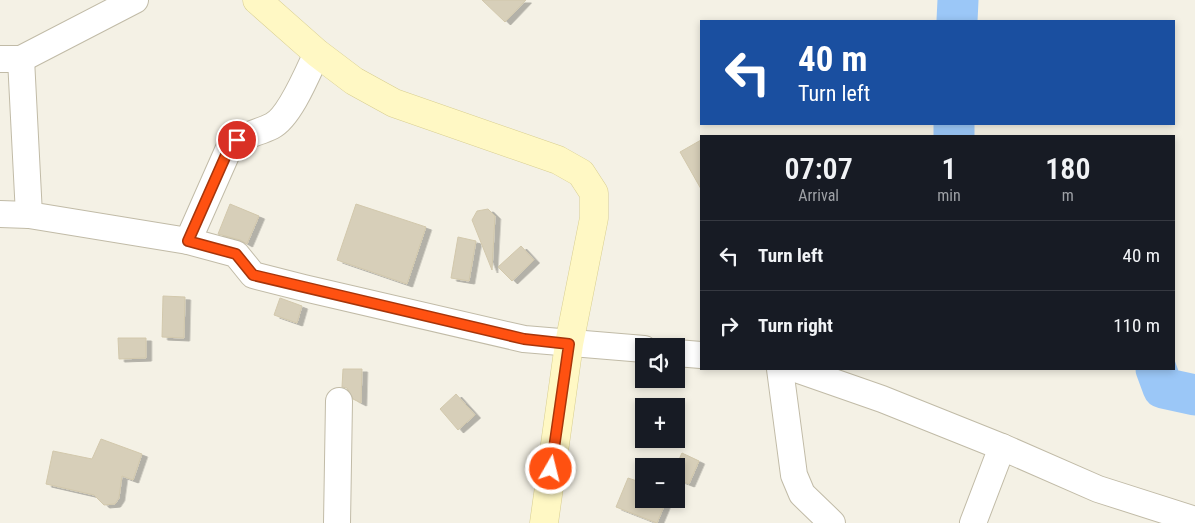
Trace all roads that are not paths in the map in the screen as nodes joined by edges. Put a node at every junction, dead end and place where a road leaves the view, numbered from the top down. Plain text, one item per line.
1 (136, 0) edge
2 (257, 0) edge
3 (318, 54) junction
4 (10, 59) edge
5 (0, 214) edge
6 (29, 215) junction
7 (188, 241) junction
8 (569, 344) junction
9 (635, 348) edge
10 (685, 353) edge
11 (700, 355) edge
12 (780, 370) edge
13 (799, 370) edge
14 (339, 400) dead end
15 (1002, 447) junction
16 (1195, 520) edge
17 (337, 523) edge
18 (544, 523) edge
19 (832, 523) edge
20 (973, 523) edge

1 - 4 street
2 - 3 street
3 - 7 street
3 - 8 street
4 - 6 street
5 - 6 street
6 - 7 street
7 - 8 street
8 - 9 street
8 - 18 street
10 - 11 street
12 - 19 street
13 - 15 street
14 - 17 street
15 - 16 street
15 - 20 street

